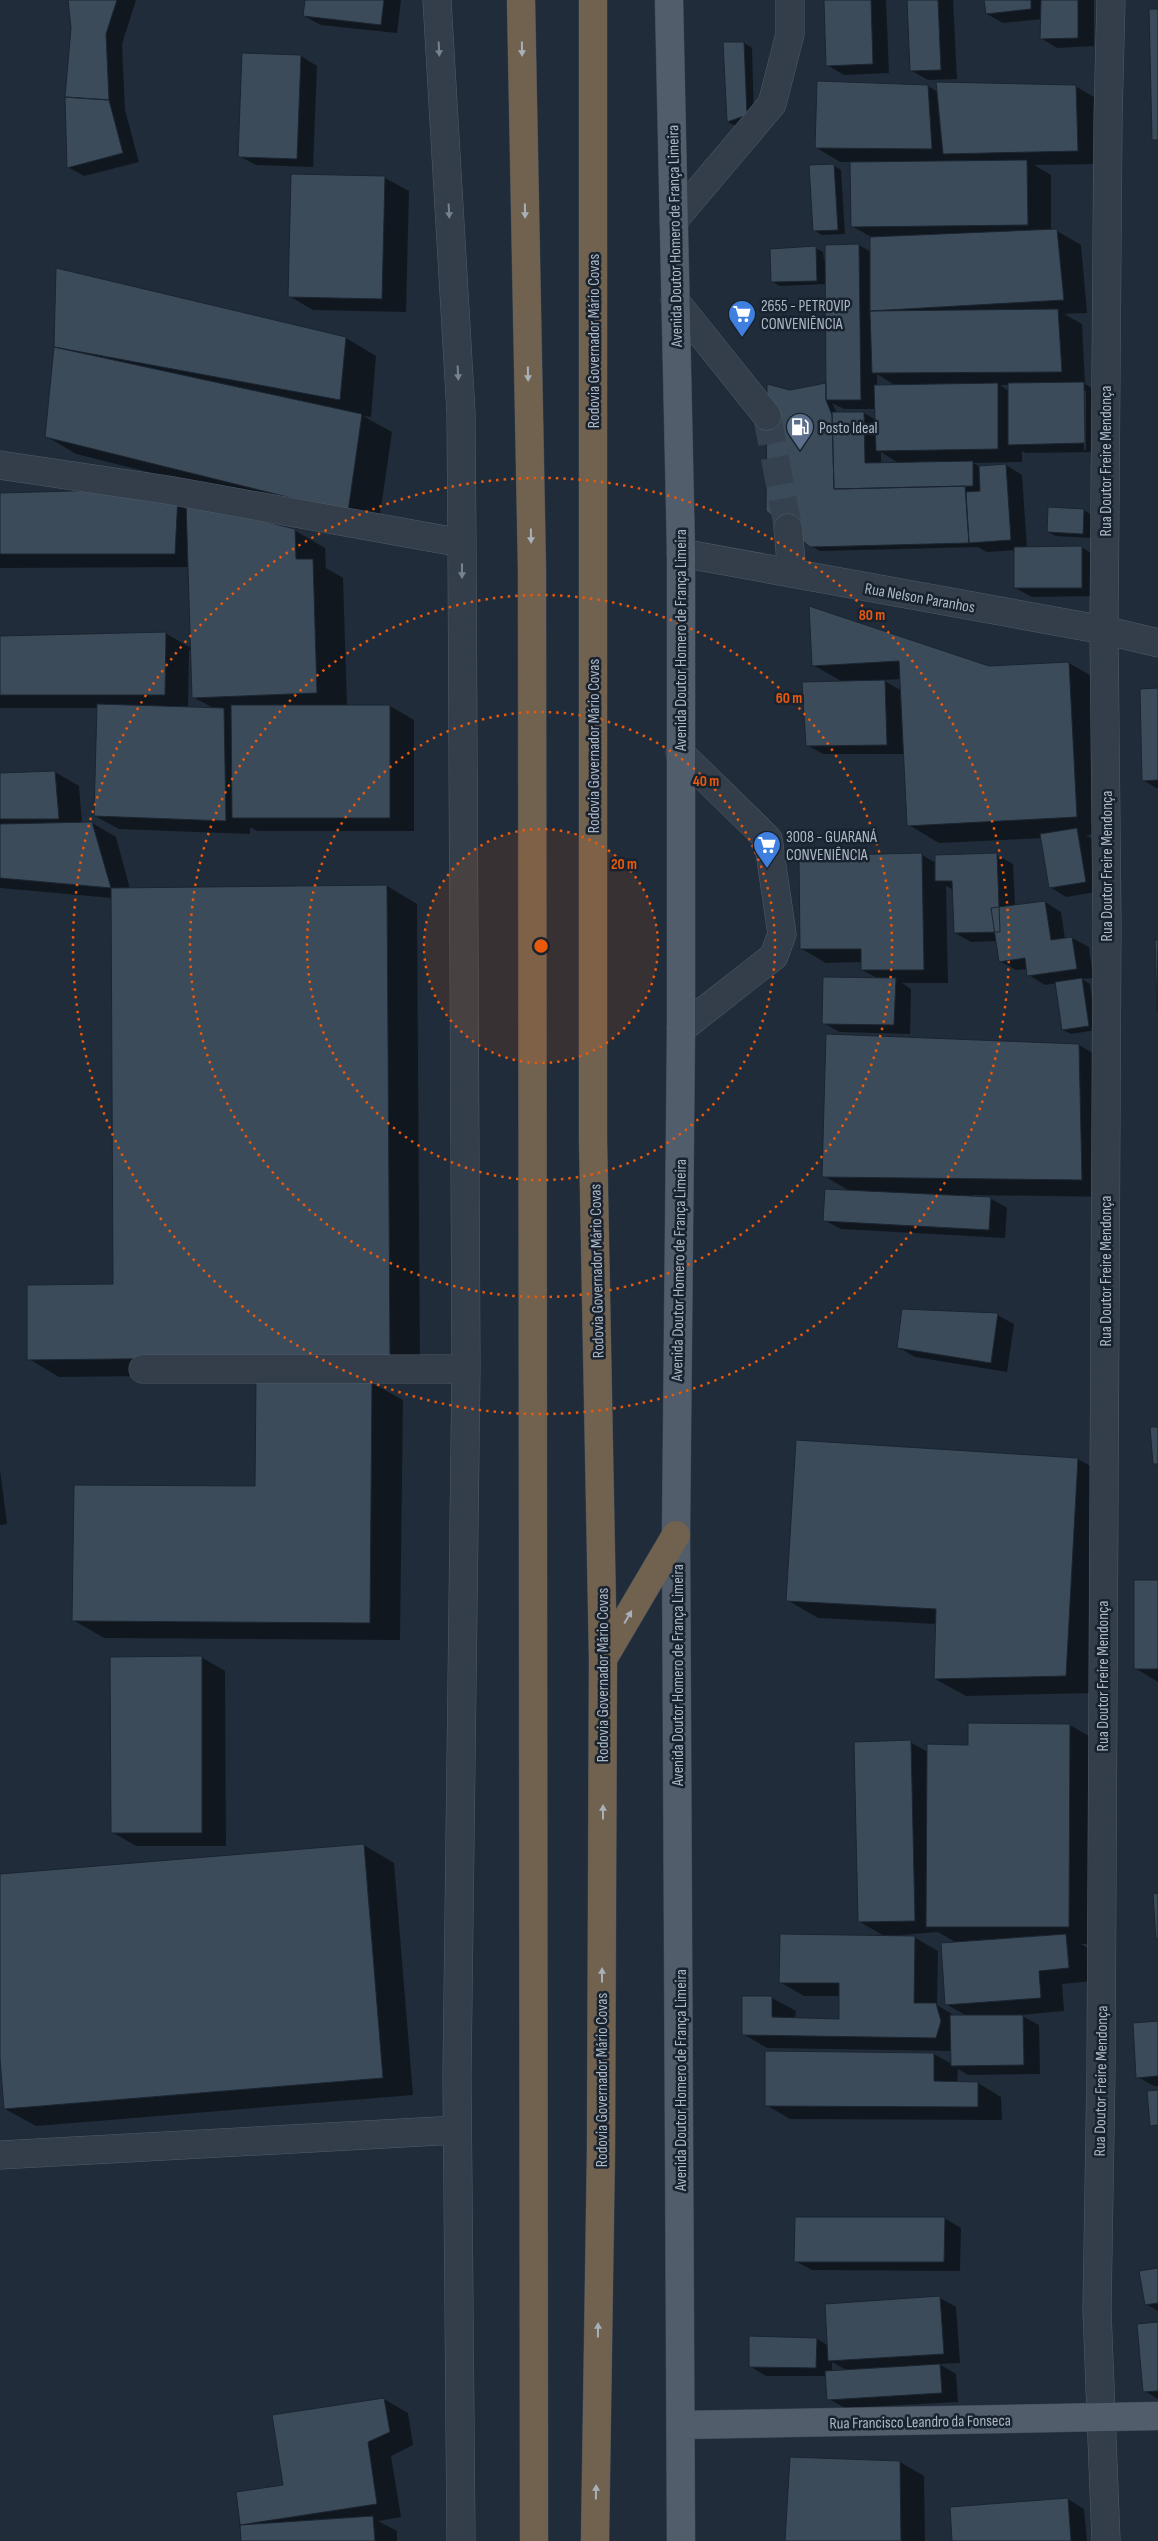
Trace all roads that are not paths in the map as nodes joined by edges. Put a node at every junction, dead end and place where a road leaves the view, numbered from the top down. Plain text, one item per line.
1 (437, 0) edge
2 (521, 0) edge
3 (593, 0) edge
4 (669, 0) edge
5 (790, 0) edge
6 (1111, 0) edge
7 (674, 220) junction
8 (675, 301) junction
9 (767, 416) tunnel mouth
10 (0, 465) edge
11 (788, 528) tunnel mouth
12 (462, 543) junction
13 (681, 553) junction
14 (792, 573) junction
15 (1104, 630) junction
16 (1158, 643) edge
17 (680, 753) junction
18 (681, 1028) junction
19 (143, 1369) dead end
20 (466, 1370) junction
21 (676, 1535) junction
22 (603, 1659) junction
23 (457, 2130) junction
24 (0, 2156) edge
25 (1158, 2416) edge
26 (1101, 2418) junction
27 (682, 2425) junction
28 (461, 2541) edge
29 (534, 2541) edge
30 (595, 2541) edge
31 (681, 2541) edge
32 (1106, 2541) edge

1 -> 12 street
2 -> 29 highway
3 - 22 highway, Rodovia Governador Mário Covas
4 - 7 main road, Avenida Doutor Homero de França Limeira
5 - 7 street
6 - 15 street, Rua Doutor Freire Mendonça
7 - 8 main road, Avenida Doutor Homero de França Limeira
8 - 9 street
8 - 13 main road, Avenida Doutor Homero de França Limeira
10 - 12 street
11 - 14 street
12 -> 20 street
13 - 14 street, Rua Nelson Paranhos
13 - 17 main road, Avenida Doutor Homero de França Limeira
14 - 15 street, Rua Nelson Paranhos
15 - 16 street, Rua Nelson Paranhos
15 - 26 street, Rua Doutor Freire Mendonça
17 - 18 main road, Avenida Doutor Homero de França Limeira
17 - 18 street
18 - 21 main road, Avenida Doutor Homero de França Limeira
19 - 20 street
20 - 23 street
22 -> 21 highway
21 - 27 main road, Avenida Doutor Homero de França Limeira
30 -> 22 highway, Rodovia Governador Mário Covas
23 - 24 street
23 - 28 street
25 - 26 main road, Rua Francisco Leandro da Fonseca
26 - 27 main road, Rua Francisco Leandro da Fonseca
26 - 32 street, Rua Doutor Freire Mendonça
27 - 31 main road, Avenida Doutor Homero de França Limeira

